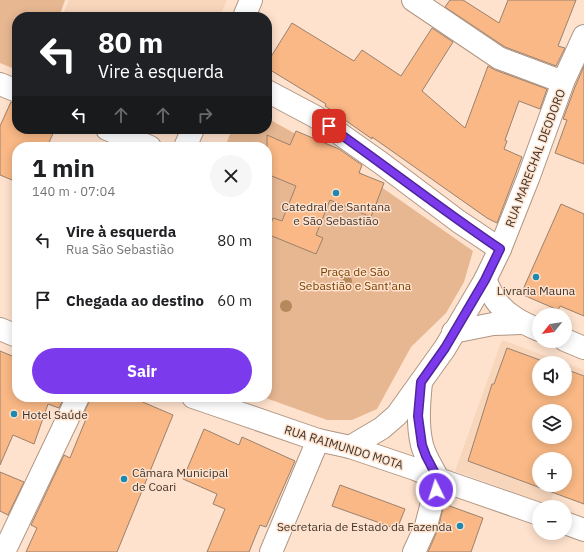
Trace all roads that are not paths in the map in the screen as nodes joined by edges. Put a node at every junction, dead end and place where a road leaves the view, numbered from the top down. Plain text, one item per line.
1 (251, 0) edge
2 (413, 0) edge
3 (246, 12) edge
4 (584, 36) edge
5 (564, 82) junction
6 (0, 84) edge
7 (12, 89) edge
8 (272, 94) edge
9 (119, 134) edge
10 (138, 142) edge
11 (500, 249) junction
12 (485, 280) junction
13 (530, 326) edge
14 (0, 329) edge
15 (453, 332) junction
16 (12, 334) edge
17 (572, 343) edge
18 (584, 348) edge
19 (421, 382) junction
20 (76, 402) edge
21 (208, 402) edge
22 (318, 440) junction
23 (350, 447) junction
24 (438, 479) junction
25 (532, 512) edge
26 (572, 526) edge
27 (584, 530) edge
28 (4, 552) edge
29 (270, 552) edge
30 (414, 552) edge

1 - 3 street
2 - 5 street
4 - 5 street, RUA MARECHAL DEODORO
5 - 11 street, RUA MARECHAL DEODORO
6 - 7 street
8 - 11 street
9 - 10 street
11 - 12 street, RUA MARECHAL DEODORO
12 - 13 street
12 - 15 street, RUA MARECHAL DEODORO
13 - 15 street
14 - 16 street
15 - 19 street, RUA MARECHAL DEODORO
17 - 18 street
19 - 23 street, RUA MARECHAL DEODORO
19 - 24 street
20 - 28 street
21 - 22 street, RUA RAIMUNDO MOTA
22 - 23 street, RUA RAIMUNDO MOTA
22 - 29 street
23 - 24 street, RUA RAIMUNDO MOTA
24 - 25 street, RUA RAIMUNDO MOTA
24 - 30 street
26 - 27 street

